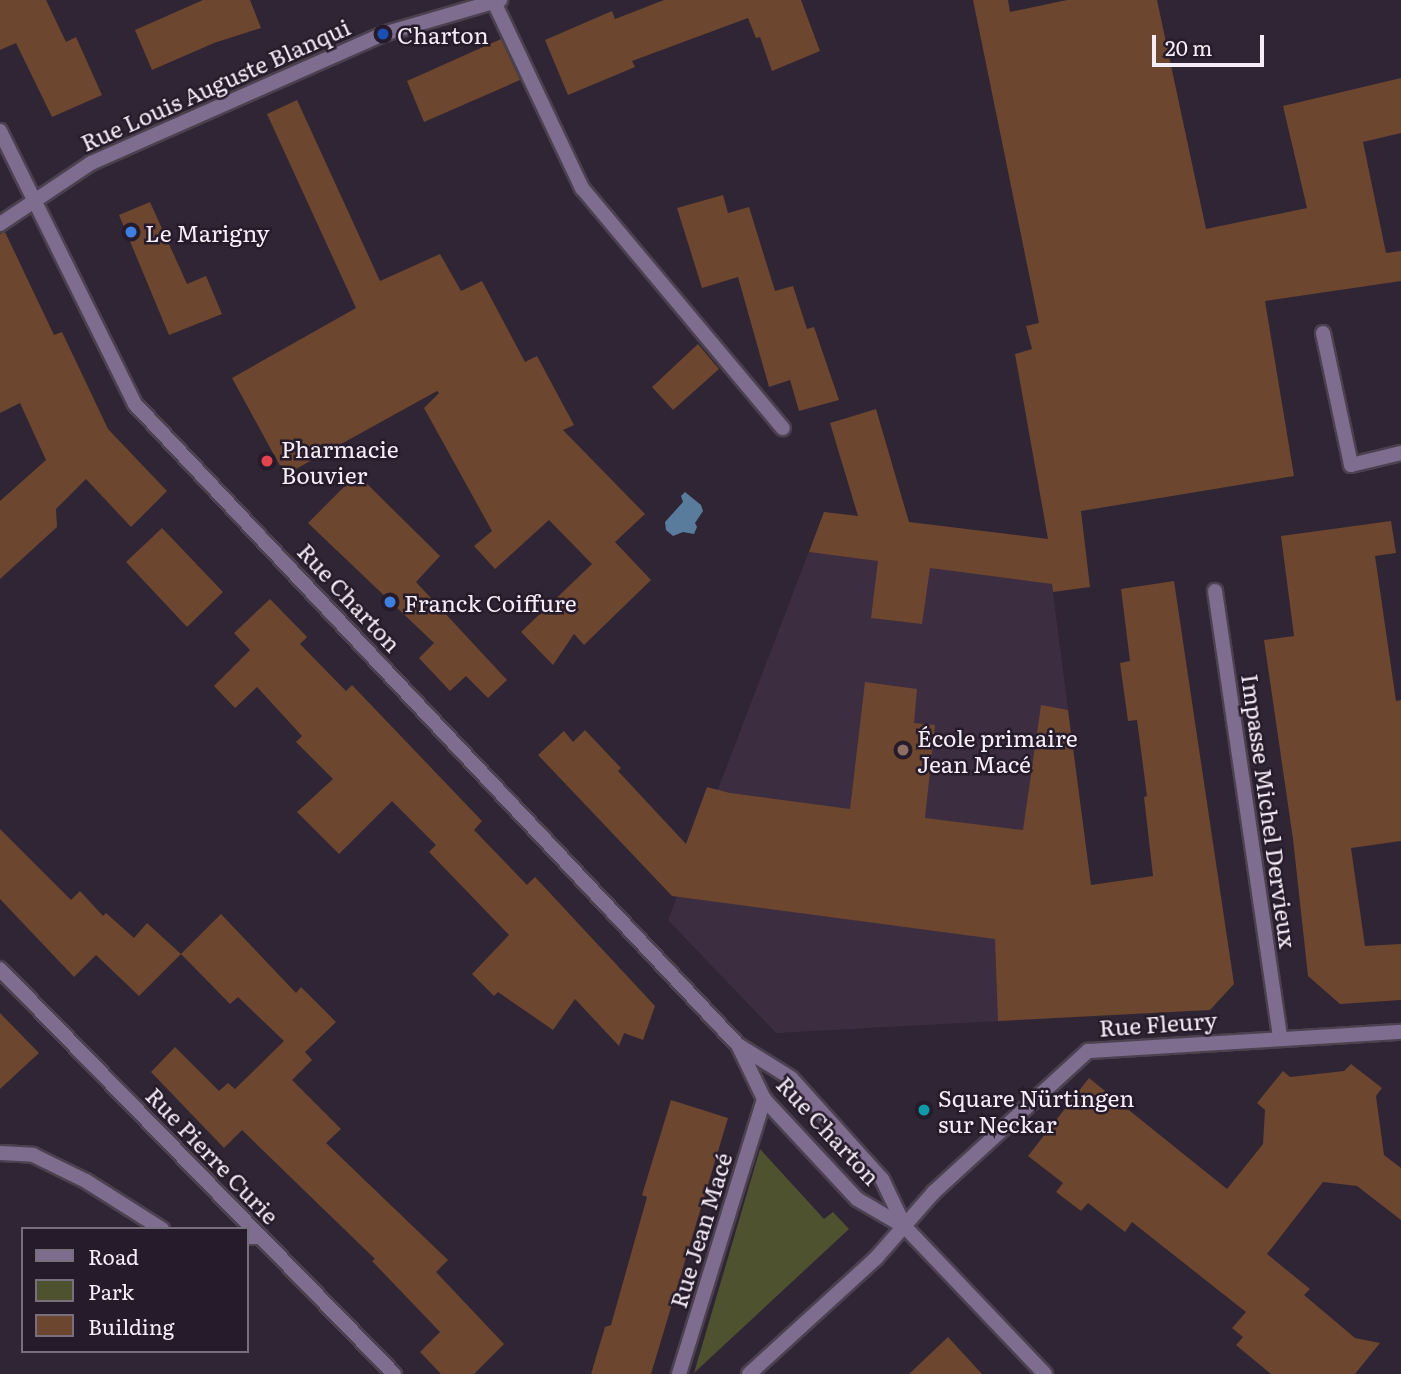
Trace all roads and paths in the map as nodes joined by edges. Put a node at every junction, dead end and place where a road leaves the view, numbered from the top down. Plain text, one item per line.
1 (497, 1) edge
2 (0, 131) edge
3 (36, 200) junction
4 (0, 224) edge
5 (1323, 333) dead end
6 (783, 429) dead end
7 (1401, 453) edge
8 (1215, 591) dead end
9 (0, 969) edge
10 (1401, 1032) edge
11 (1280, 1038) junction
12 (738, 1045) junction
13 (764, 1099) junction
14 (0, 1153) edge
15 (159, 1227) edge
16 (245, 1227) edge
17 (905, 1227) junction
18 (254, 1237) edge
19 (394, 1374) edge
20 (679, 1374) edge
21 (750, 1374) edge
22 (1045, 1374) edge

1 - 3 street, Rue Louis Auguste Blanqui
1 - 6 street
2 - 3 street, Rue Charton
3 - 4 street, Rue Louis Auguste Blanqui
3 - 12 street, Rue Charton
5 - 7 street
8 - 11 street, Impasse Michel Dervieux
9 - 16 street, Rue Pierre Curie
10 - 11 street, Rue Fleury
11 - 17 street, Rue Fleury
12 - 13 street, Rue Charton
12 - 17 street, Rue Charton
13 - 17 street, Rue Charton
13 - 20 street, Rue Jean Macé
14 - 15 street
17 - 21 street
17 - 22 street, Rue Charton
18 - 19 street, Rue Pierre Curie

